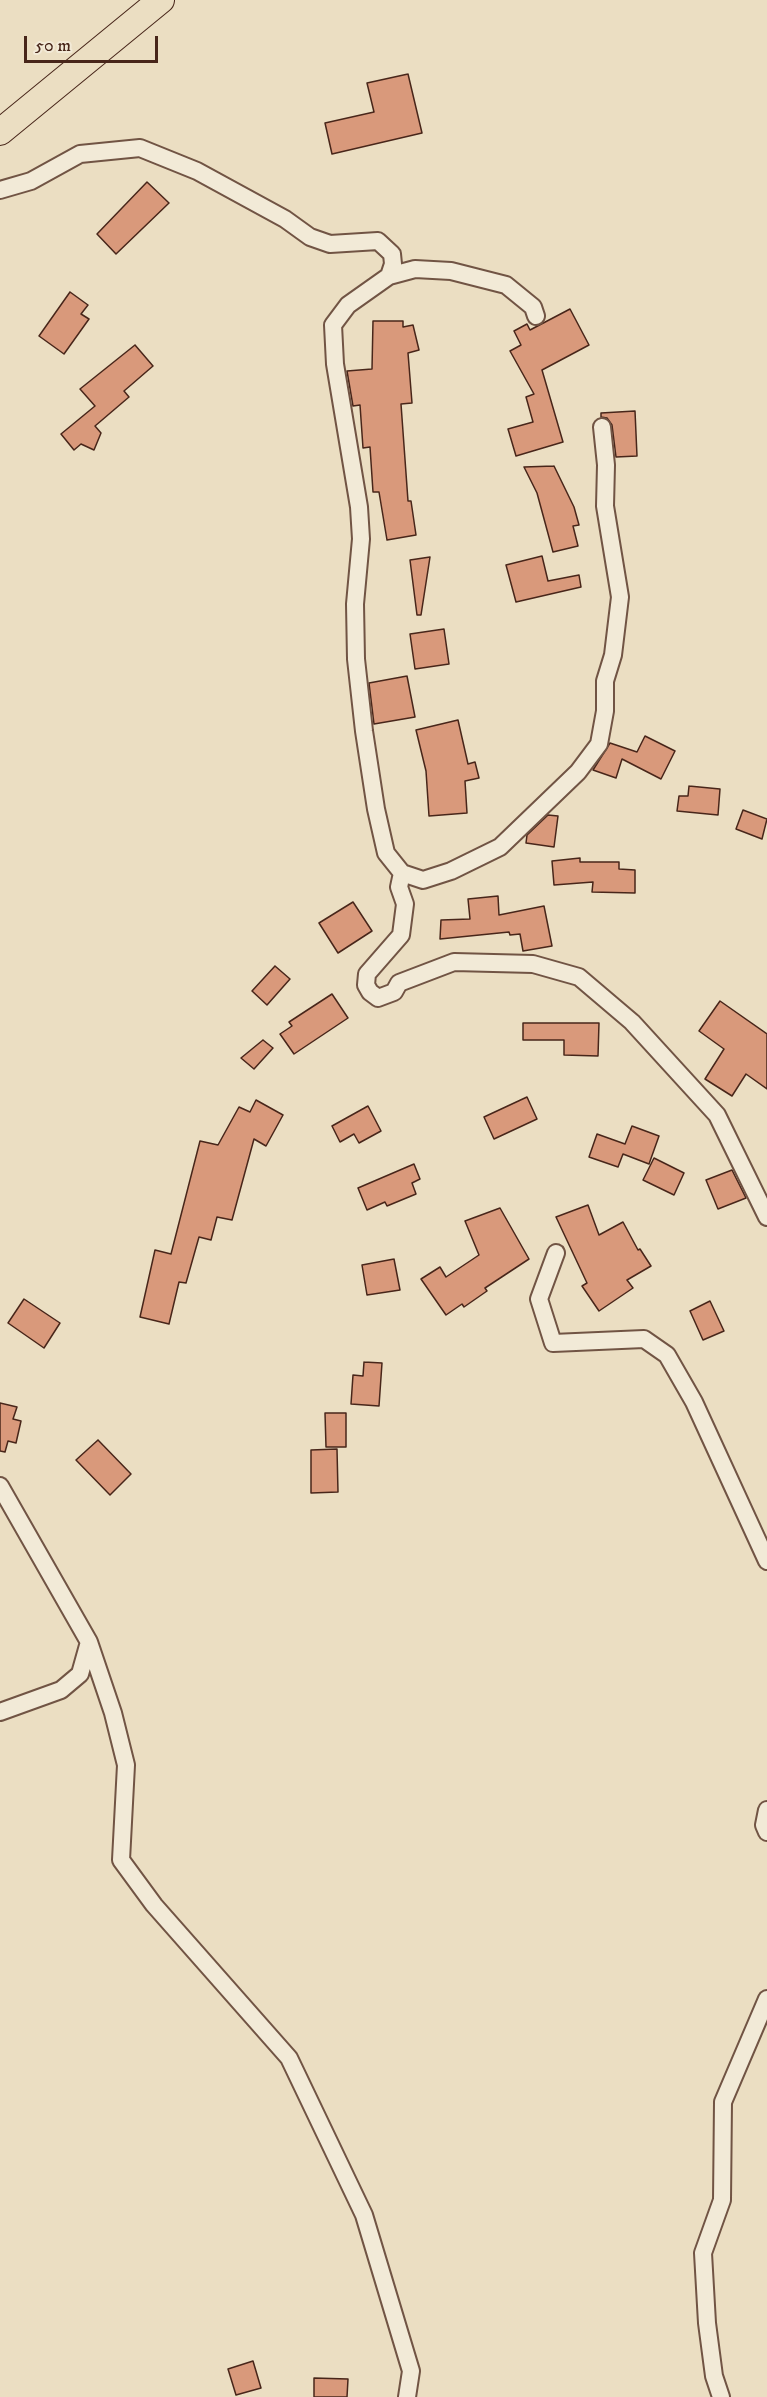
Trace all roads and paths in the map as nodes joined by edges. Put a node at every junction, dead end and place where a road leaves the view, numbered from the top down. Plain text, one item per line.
1 (161, 0) edge
2 (0, 132) edge
3 (0, 190) edge
4 (389, 276) junction
5 (536, 316) dead end
6 (602, 427) dead end
7 (402, 873) junction
8 (767, 1217) edge
9 (556, 1253) dead end
10 (0, 1486) edge
11 (0, 1510) edge
12 (20, 1521) junction
13 (767, 1561) edge
14 (89, 1642) junction
15 (0, 1712) edge
16 (767, 1810) edge
17 (767, 1832) edge
18 (767, 1999) edge
19 (407, 2397) edge
20 (721, 2397) edge

1 - 2 main road
3 - 4 street
4 - 5 street
4 - 7 street
6 - 7 street
7 - 8 street
9 - 13 street
10 - 12 street
11 - 12 street
12 - 14 street
14 - 15 street
14 - 19 street
16 - 17 street
18 - 20 street

